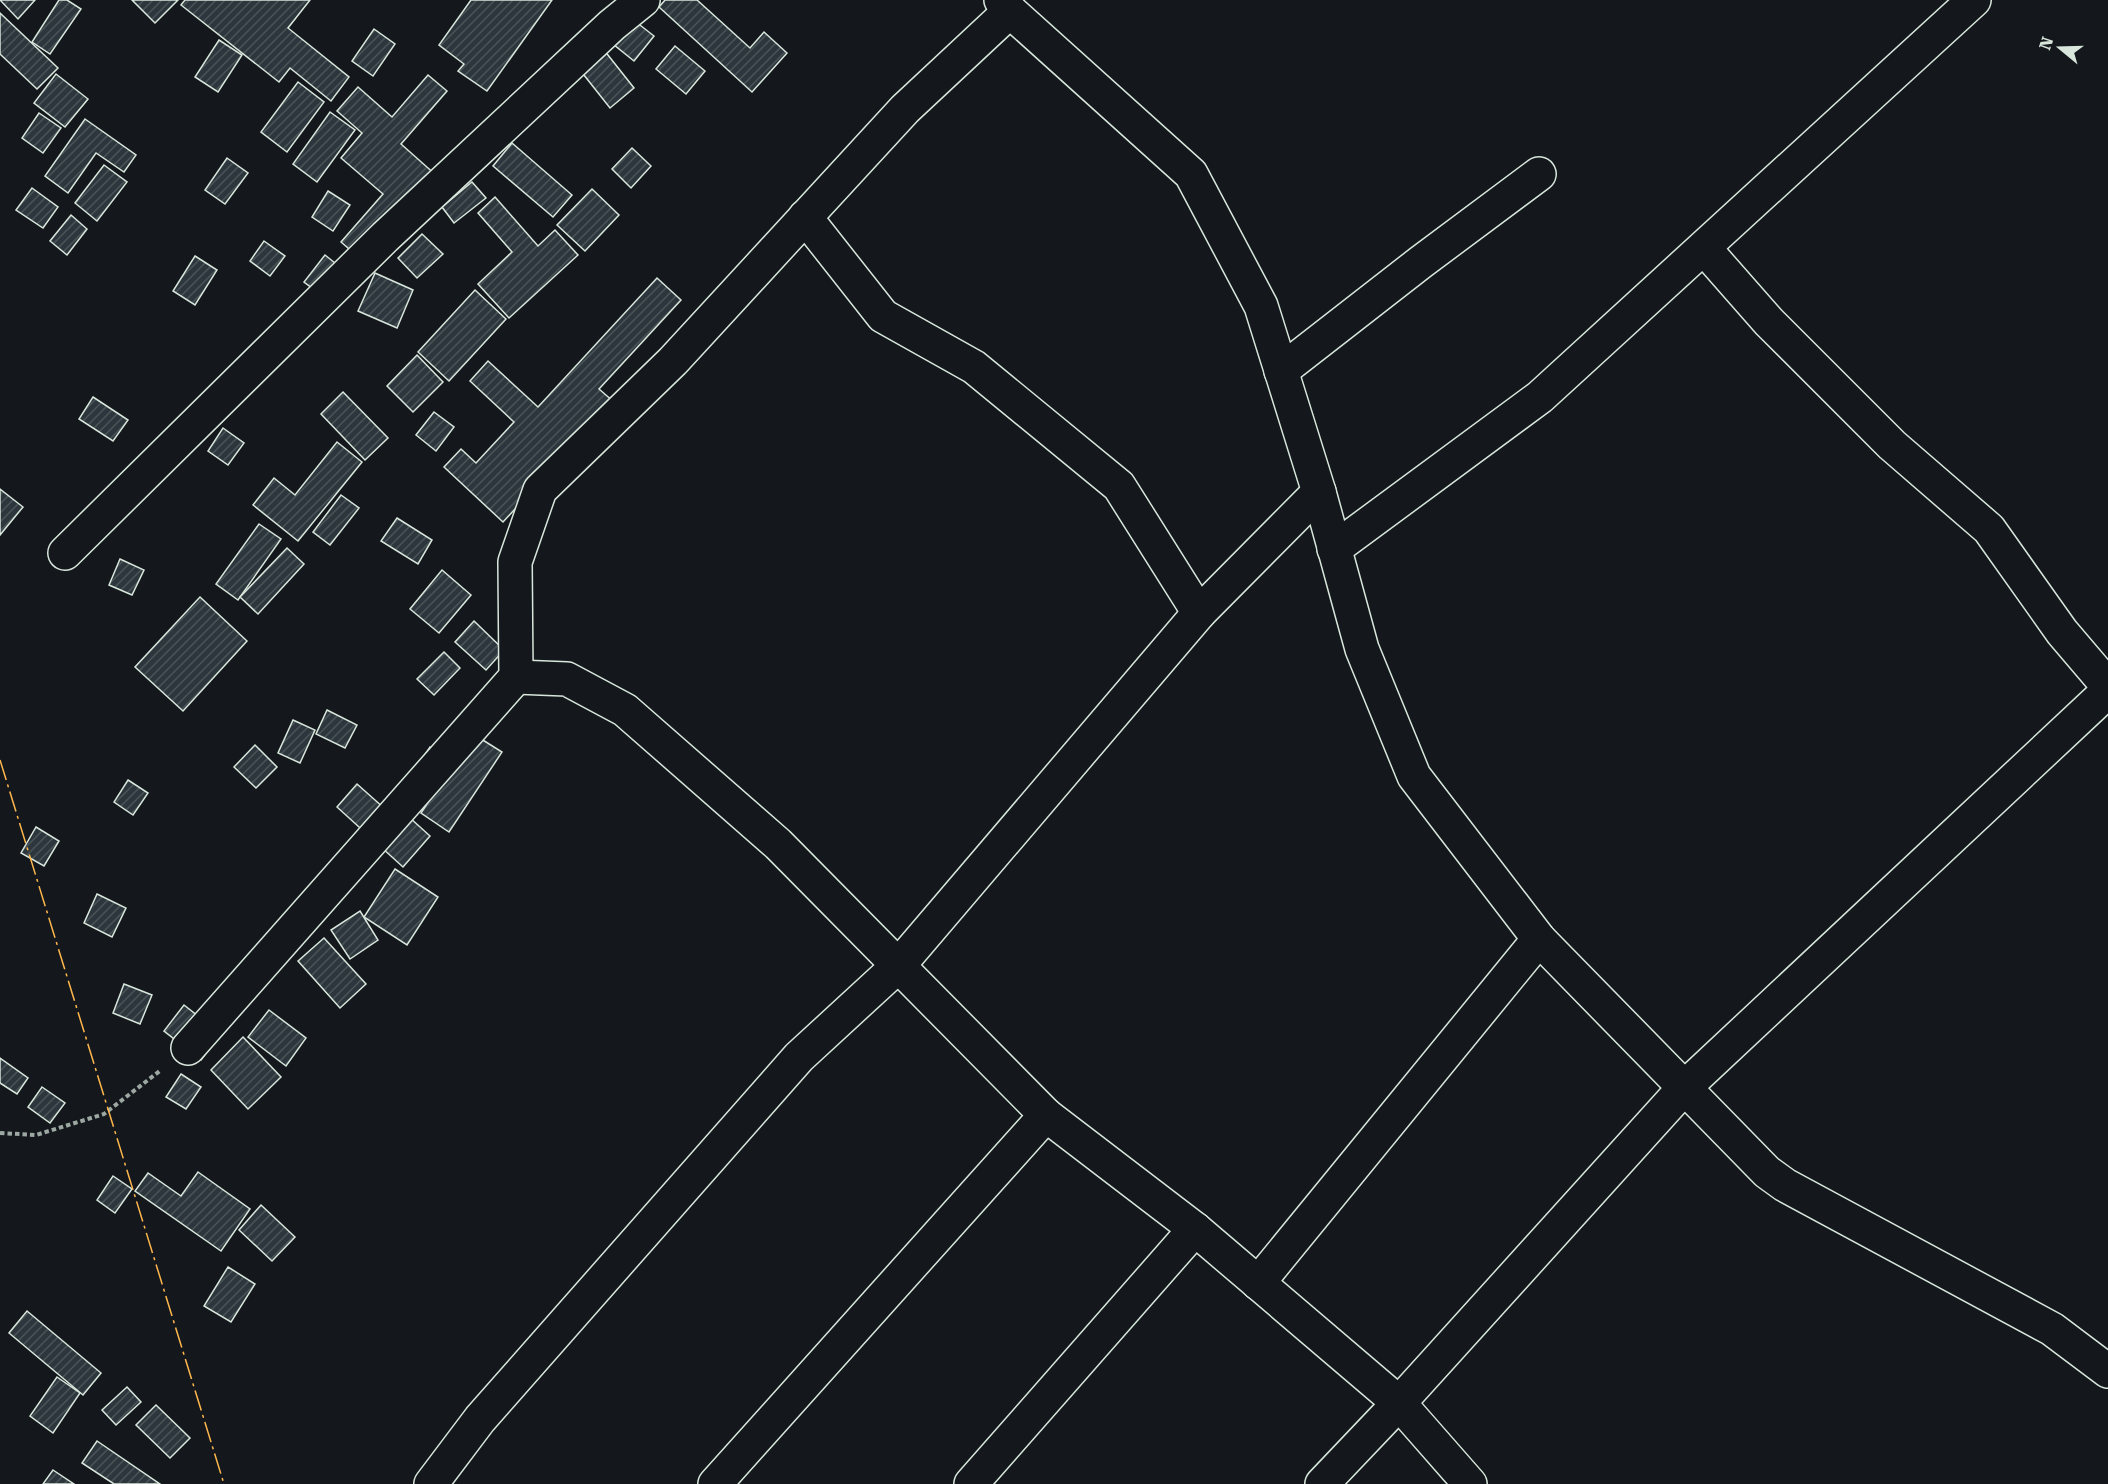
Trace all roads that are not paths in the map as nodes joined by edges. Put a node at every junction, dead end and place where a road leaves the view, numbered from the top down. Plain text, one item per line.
1 (643, 0) edge
2 (1974, 0) edge
3 (1005, 5) edge
4 (1539, 174) dead end
5 (805, 217) junction
6 (1704, 248) junction
7 (1281, 371) junction
8 (1319, 492) junction
9 (1334, 549) junction
10 (65, 553) dead end
11 (1199, 613) junction
12 (516, 677) junction
13 (2108, 686) edge
14 (2108, 691) edge
15 (1539, 939) junction
16 (899, 965) junction
17 (188, 1048) road end
18 (1684, 1088) junction
19 (1046, 1115) junction
20 (1195, 1229) junction
21 (1258, 1283) junction
22 (2108, 1371) edge
23 (1399, 1403) junction
24 (431, 1484) edge
25 (715, 1484) edge
26 (970, 1484) edge
27 (1322, 1484) edge
28 (1470, 1484) edge

1 - 10 street
2 - 6 street
3 - 5 street
3 - 7 street
4 - 7 street
5 - 11 street
5 - 12 street
6 - 9 street
6 - 13 street
7 - 8 street
8 - 9 street
8 - 11 street
9 - 15 street
11 - 16 street
12 - 16 street
12 - 17 street
14 - 18 street
15 - 18 street
15 - 21 street
16 - 19 street
16 - 24 street
18 - 22 street
18 - 23 street
19 - 20 street
19 - 25 street
20 - 21 street
20 - 26 street
21 - 23 street
23 - 27 street
23 - 28 street

